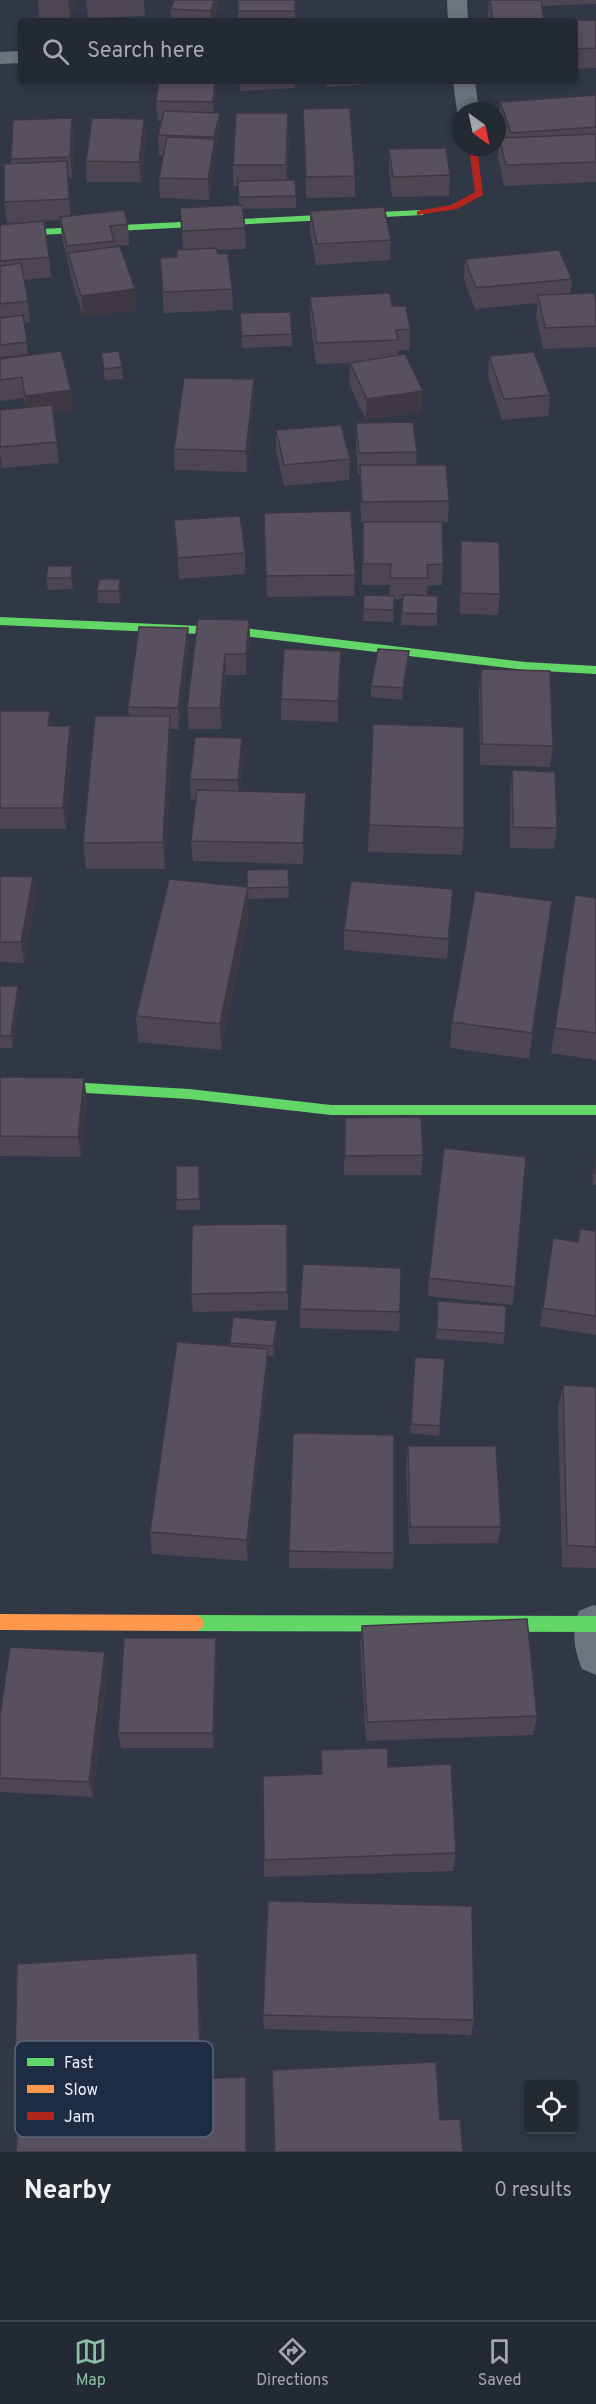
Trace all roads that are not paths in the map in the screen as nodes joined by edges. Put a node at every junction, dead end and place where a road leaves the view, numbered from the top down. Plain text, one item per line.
1 (457, 0) edge
2 (458, 18) edge
3 (18, 57) edge
4 (0, 58) edge
5 (464, 84) edge
6 (467, 102) edge
7 (474, 156) edge
8 (0, 234) edge
9 (0, 621) edge
10 (596, 670) edge
11 (0, 1083) edge
12 (596, 1110) edge
13 (0, 1622) edge
14 (595, 1635) edge

1 - 2 street
3 - 4 street
5 - 6 street
7 - 8 street
9 - 10 street
11 - 12 street
13 - 14 street

